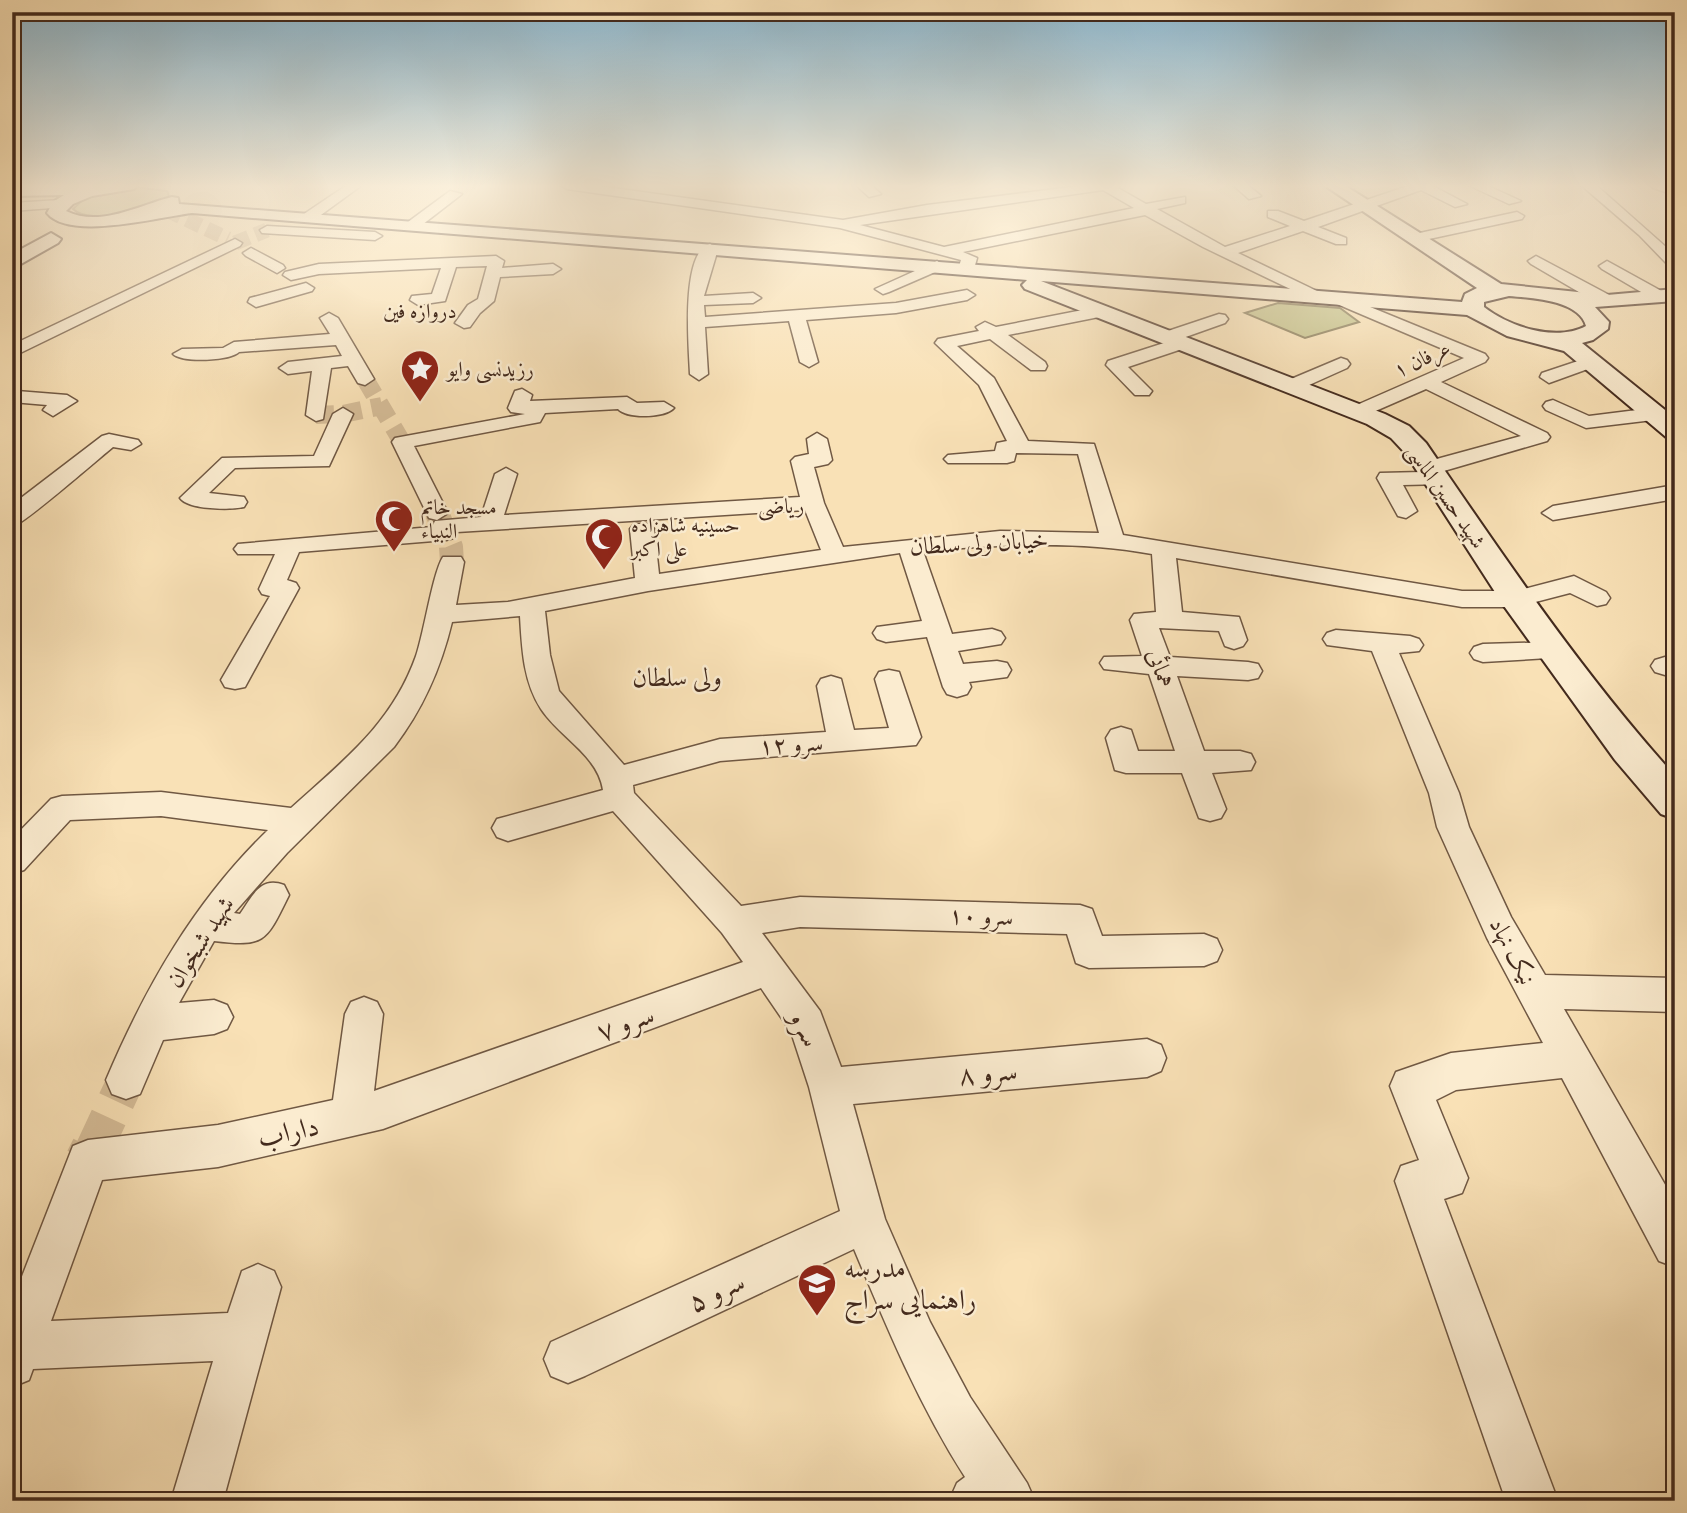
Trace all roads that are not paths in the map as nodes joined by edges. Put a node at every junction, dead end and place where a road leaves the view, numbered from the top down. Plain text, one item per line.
1 (219, 256) tunnel mouth
2 (257, 256) tunnel mouth
3 (366, 256) edge
4 (437, 256) edge
5 (706, 256) edge
6 (869, 256) edge
7 (931, 256) edge
8 (955, 256) edge
9 (1231, 256) edge
10 (1442, 256) edge
11 (941, 259) junction
12 (1536, 261) dead end
13 (450, 263) junction
14 (1607, 266) dead end
15 (495, 267) junction
16 (553, 269) dead end
17 (284, 271) junction
18 (1000, 271) junction
19 (149, 272) dead end
20 (171, 274) junction
21 (306, 288) junction
22 (883, 289) dead end
23 (1340, 289) junction
24 (1495, 290) junction
25 (967, 295) dead end
26 (1667, 295) edge
27 (1315, 296) junction
28 (754, 298) dead end
29 (418, 300) dead end
30 (695, 301) junction
31 (256, 302) dead end
32 (1597, 306) junction
33 (1473, 309) junction
34 (1098, 312) junction
35 (796, 316) junction
36 (971, 317) dead end
37 (1219, 319) dead end
38 (464, 323) dead end
39 (696, 323) junction
40 (993, 332) junction
41 (1551, 337) junction
42 (1579, 337) junction
43 (339, 339) junction
44 (1172, 341) junction
45 (12, 352) edge
46 (182, 354) dead end
47 (352, 360) junction
48 (809, 362) dead end
49 (1590, 362) junction
50 (322, 364) junction
51 (1341, 364) dead end
52 (1038, 366) dead end
53 (288, 368) dead end
54 (699, 374) dead end
55 (1549, 377) dead end
56 (365, 379) tunnel mouth
57 (1427, 382) junction
58 (71, 386) dead end
59 (1291, 386) junction
60 (1142, 391) dead end
61 (15, 397) edge
62 (594, 404) junction
63 (1553, 406) dead end
64 (664, 408) dead end
65 (53, 410) dead end
66 (1357, 412) junction
67 (343, 414) dead end
68 (316, 415) dead end
69 (1669, 420) edge
70 (591, 424) dead end
71 (1675, 431) edge
72 (817, 439) dead end
73 (131, 444) dead end
74 (1021, 448) junction
75 (955, 459) dead end
76 (1433, 473) junction
77 (506, 474) dead end
78 (1675, 492) edge
79 (236, 502) dead end
80 (813, 503) junction
81 (17, 511) edge
82 (1406, 511) dead end
83 (1553, 513) dead end
84 (491, 523) junction
85 (442, 524) junction
86 (642, 529) dead end
87 (1112, 540) junction
88 (909, 545) junction
89 (290, 546) junction
90 (1163, 548) junction
91 (246, 549) dead end
92 (835, 555) junction
93 (452, 562) tunnel mouth
94 (648, 583) junction
95 (1597, 598) dead end
96 (1516, 599) junction
97 (532, 606) junction
98 (442, 614) junction
99 (1170, 620) junction
100 (886, 633) dead end
101 (939, 636) junction
102 (992, 638) dead end
103 (1336, 639) dead end
104 (1234, 640) dead end
105 (1556, 651) junction
106 (1483, 653) dead end
107 (1114, 663) dead end
108 (1160, 666) junction
109 (997, 670) dead end
110 (1248, 671) dead end
111 (889, 679) dead end
112 (235, 680) dead end
113 (831, 686) dead end
114 (1121, 738) dead end
115 (842, 741) junction
116 (1194, 762) junction
117 (1240, 762) dead end
118 (619, 788) junction
119 (1675, 803) edge
120 (1210, 810) dead end
121 (300, 822) junction
122 (508, 828) dead end
123 (12, 861) edge
124 (272, 895) dead end
125 (734, 922) junction
126 (205, 925) junction
127 (1204, 950) dead end
128 (769, 969) junction
129 (1535, 991) junction
130 (1675, 995) edge
131 (364, 1014) dead end
132 (214, 1017) dead end
133 (151, 1024) junction
134 (1147, 1058) dead end
135 (1570, 1058) junction
136 (482, 1076) joint
137 (125, 1080) tunnel mouth
138 (829, 1087) junction
139 (351, 1117) junction
140 (864, 1222) junction
141 (1675, 1245) edge
142 (257, 1287) dead end
143 (243, 1336) junction
144 (16, 1354) edge
145 (568, 1359) dead end
146 (994, 1496) edge
147 (197, 1501) edge
148 (1532, 1501) edge

1 - 20 street
2 - 17 street
3 - 17 street
4 - 13 street
5 - 30 street
6 - 11 main road
7 - 11 street
8 - 11 street
9 - 27 street
10 - 24 main road
11 - 18 main road
11 - 22 street
12 - 32 street
13 - 15 street
13 - 29 street
14 - 26 street
15 - 16 street
15 - 38 street
17 - 21 street
18 - 27 main road
18 - 34 main road, شهید حسین الماسی
19 - 20 street
20 - 45 street
21 - 31 street
21 - 43 street
23 - 27 main road
23 - 33 main road
23 - 57 street, عرفان ۱
24 - 32 main road
24 - 33 main road
25 - 35 street
26 - 32 main road
28 - 30 street
30 - 39 street
32 - 42 main road
33 - 41 main road
34 - 40 street
34 - 44 main road, شهید حسین الماسی
35 - 39 street
35 - 48 street
36 - 40 street
37 - 44 street
39 - 54 street
40 - 52 street
40 - 74 street
41 - 42 main road
41 - 49 main road
42 - 69 main road
43 - 46 street
43 - 47 street
44 - 59 main road, شهید حسین الماسی
44 - 60 street
47 - 50 street
47 - 56 street
49 - 55 street
49 - 69 main road
50 - 53 street
50 - 68 street
51 - 59 street
57 - 66 street, عرفان ۱
57 - 76 street
58 - 61 street
59 - 66 main road, شهید حسین الماسی
61 - 65 street
62 - 64 street
62 - 70 street
62 - 85 street
63 - 69 street
66 - 76 main road, شهید حسین الماسی
67 - 79 street
69 - 71 main road
72 - 80 street
73 - 81 street
74 - 75 street
74 - 87 street
76 - 82 street
76 - 96 main road, شهید حسین الماسی
77 - 84 street
78 - 83 street
80 - 84 street, ریاضی
80 - 92 street, ریاضی
84 - 85 street, ریاضی
85 - 89 street, ریاضی
86 - 94 street
87 - 88 street, خیابان ولی سلطان
87 - 90 street, خیابان ولی سلطان
88 - 92 street, خیابان ولی سلطان
88 - 101 street
89 - 91 street, ریاضی
89 - 112 street
90 - 96 street, خیابان ولی سلطان
90 - 99 street, همائی
92 - 94 street, خیابان ولی سلطان
93 - 98 street, شهید شبخوان
94 - 97 street, خیابان ولی سلطان
95 - 96 street, خیابان ولی سلطان
96 - 105 main road, شهید حسین الماسی
97 - 98 street, خیابان ولی سلطان
97 - 118 street, سرو
98 - 121 street, شهید شبخوان
99 - 104 street
99 - 108 street, همائی
100 - 101 street
101 - 102 street
101 - 109 street
103 - 129 street, نیک نهاد
105 - 106 street
105 - 119 main road, شهید حسین الماسی
107 - 108 street
108 - 110 street
108 - 116 street, همائی
111 - 115 street, سرو ۱۲
113 - 115 street
114 - 116 street
115 - 118 street, سرو ۱۲
116 - 117 street
116 - 120 street, همائی
118 - 122 street, سرو ۱۲
118 - 125 street, سرو
121 - 123 street
121 - 126 street, شهید شبخوان
124 - 126 street
125 - 127 street, سرو ۱۰
125 - 128 street, سرو
126 - 133 street, شهید شبخوان
128 - 136 street, سرو ۷
128 - 138 street, سرو
129 - 130 street
129 - 135 street, نیک نهاد
131 - 139 street
132 - 133 street
133 - 137 street, شهید شبخوان
134 - 138 street, سرو ۸
135 - 141 street, نیک نهاد
135 - 148 street
136 - 139 street, داراب
138 - 140 street, سرو
139 - 144 street, داراب
140 - 145 street, سرو ۵
140 - 146 street, سرو
142 - 143 street
143 - 144 street
143 - 147 street

